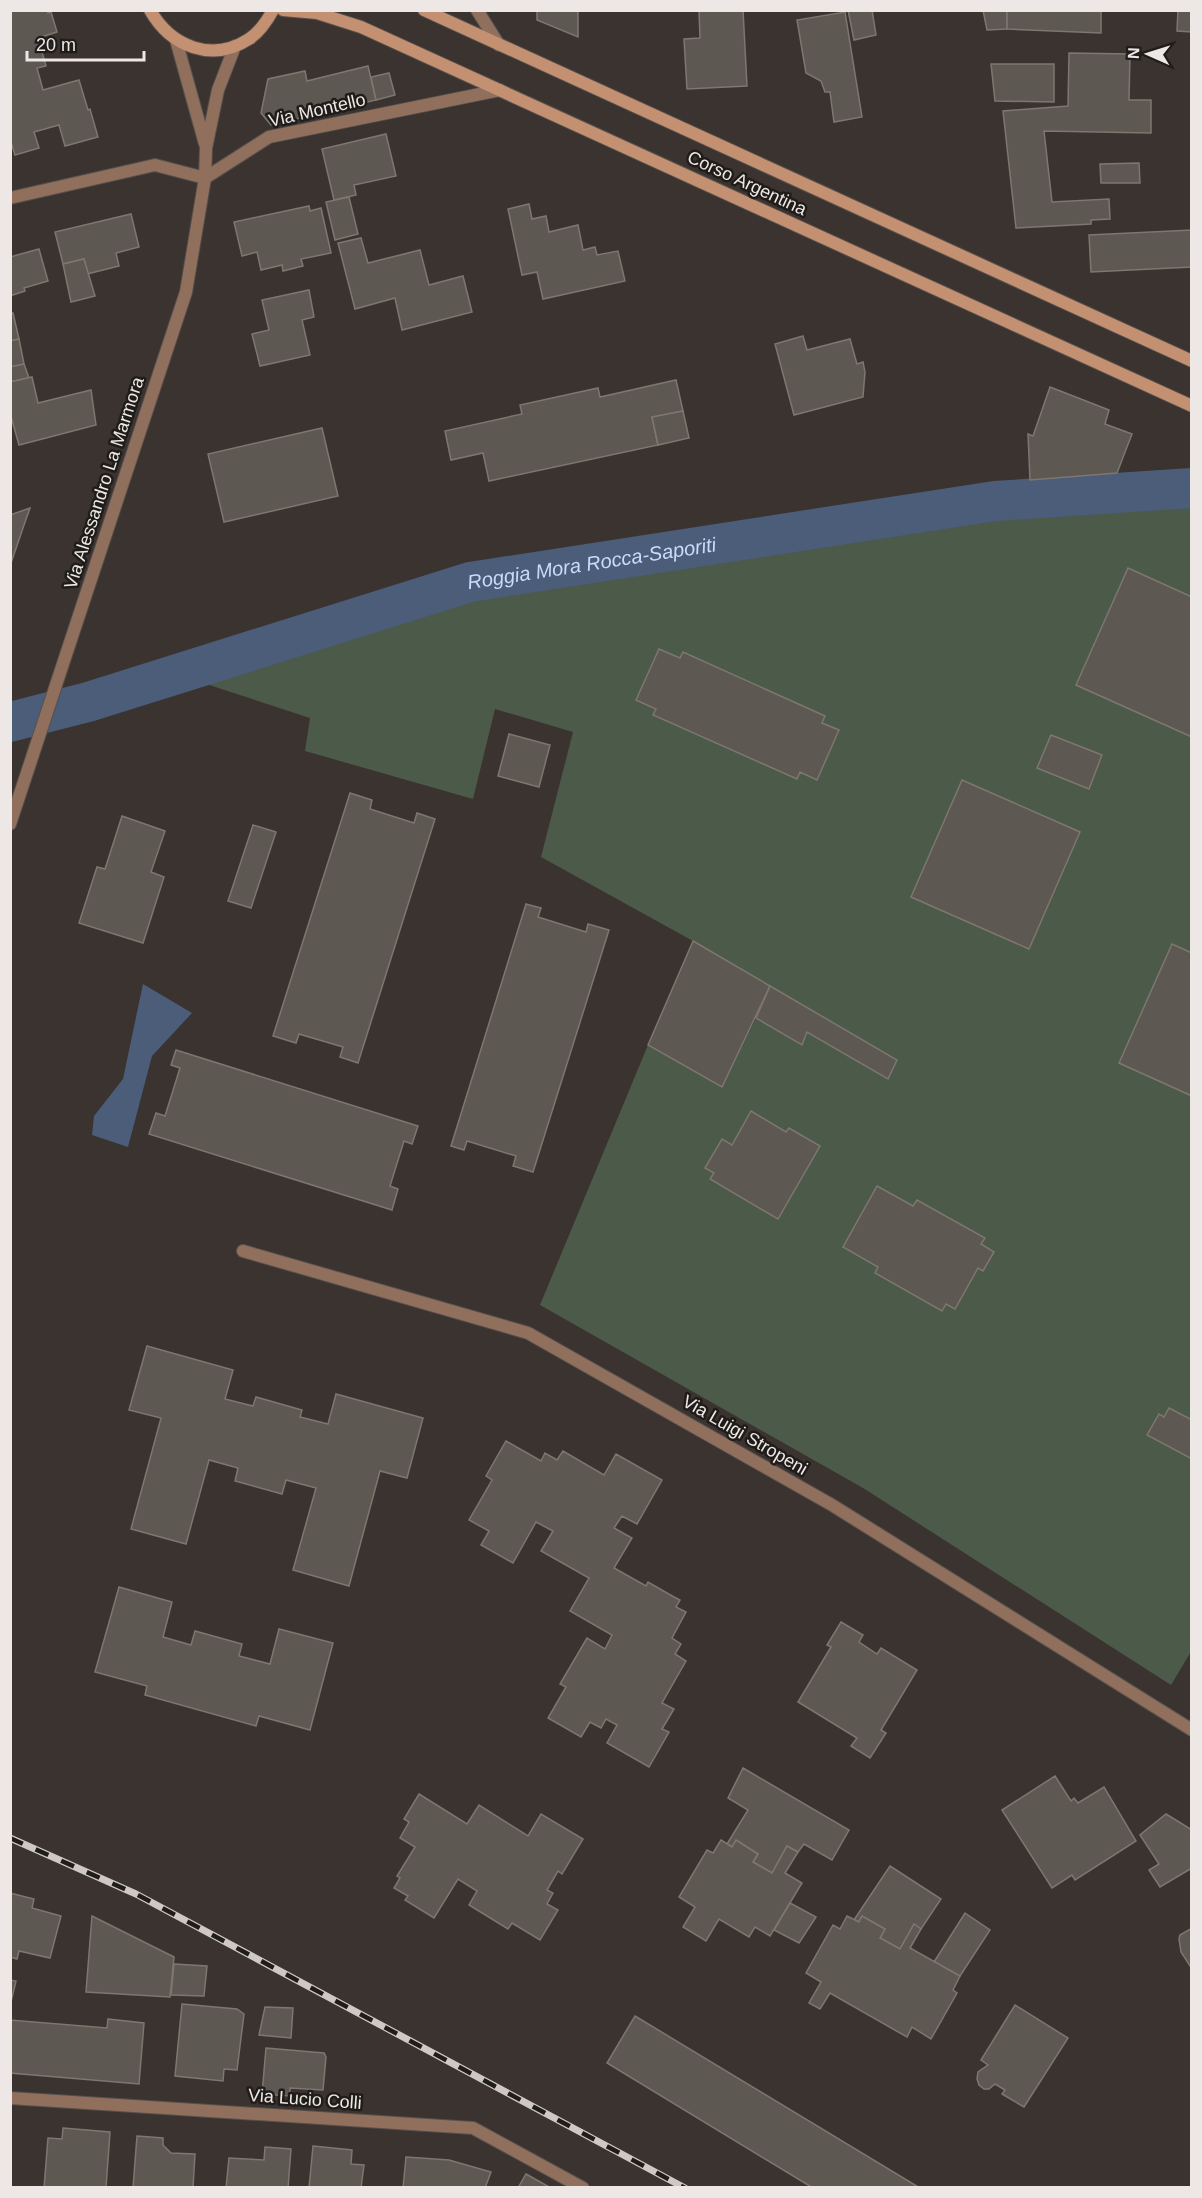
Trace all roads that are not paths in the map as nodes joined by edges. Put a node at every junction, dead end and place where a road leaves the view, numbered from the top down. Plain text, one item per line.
1 (150, 10) edge
2 (273, 10) edge
3 (283, 10) edge
4 (424, 10) edge
5 (477, 10) edge
6 (176, 40) junction
7 (499, 45) junction
8 (235, 46) junction
9 (500, 90) junction
10 (206, 148) junction
11 (205, 178) junction
12 (10, 198) edge
13 (1191, 361) edge
14 (1191, 406) edge
15 (10, 824) edge
16 (243, 1251) dead end
17 (1191, 1730) edge
18 (10, 2098) edge
19 (583, 2187) edge

1 - 6 main road
2 - 8 main road
3 - 9 main road, Corso Argentina
4 - 7 main road, Corso Argentina
5 - 7 street
6 - 8 main road
6 - 10 street
7 - 13 main road, Corso Argentina
8 - 10 street
9 - 11 street, Via Montello
9 - 14 main road, Corso Argentina
10 - 11 street, Via Alessandro La Marmora
11 - 12 street
11 - 15 street, Via Alessandro La Marmora
16 - 17 street, Via Luigi Stropeni
18 - 19 street, Via Lucio Colli

